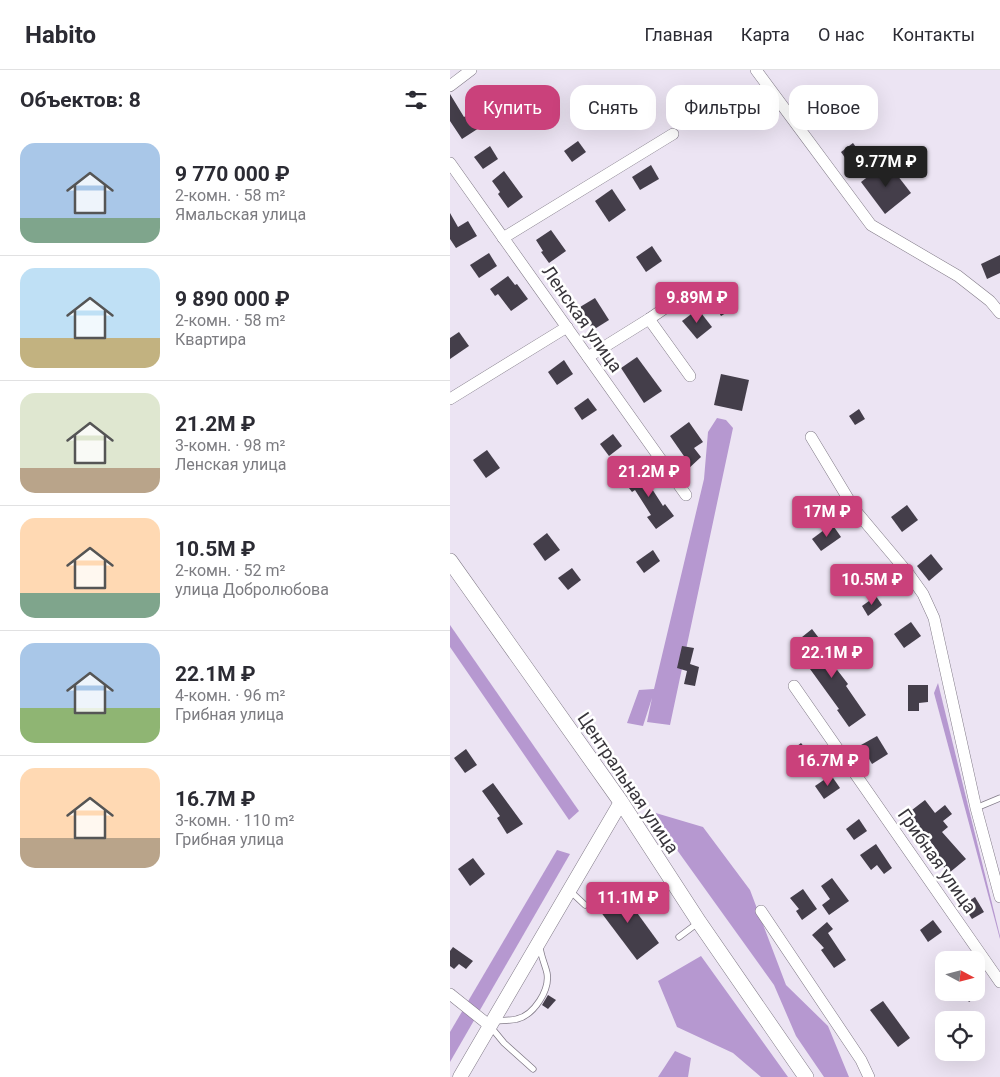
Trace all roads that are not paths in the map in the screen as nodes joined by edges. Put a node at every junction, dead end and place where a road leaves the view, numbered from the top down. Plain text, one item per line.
1 (471, 70) edge
2 (756, 70) edge
3 (450, 86) edge
4 (673, 134) dead end
5 (450, 163) edge
6 (503, 238) junction
7 (693, 289) dead end
8 (1000, 313) edge
9 (649, 319) junction
10 (567, 328) junction
11 (588, 357) junction
12 (690, 376) dead end
13 (450, 399) edge
14 (811, 437) dead end
15 (686, 495) dead end
16 (450, 561) edge
17 (794, 686) dead end
18 (1000, 798) edge
19 (620, 802) junction
20 (976, 808) junction
21 (570, 890) junction
22 (1000, 897) edge
23 (585, 905) dead end
24 (761, 911) dead end
25 (699, 922) junction
26 (679, 937) dead end
27 (540, 940) junction
28 (1000, 982) edge
29 (450, 994) edge
30 (492, 1024) junction
31 (533, 1069) dead end
32 (460, 1077) edge
33 (806, 1077) edge
34 (869, 1077) edge

1 - 3 street
2 - 8 street
4 - 6 street
5 - 6 street, Ленская улица
6 - 10 street, Ленская улица
7 - 9 street
9 - 11 street
9 - 12 street
10 - 11 street, Ленская улица
10 - 13 street
11 - 15 street, Ленская улица
14 - 20 street
16 - 19 main road, Центральная улица
17 - 28 street, Грибная улица
18 - 20 lane
19 - 21 street
19 - 25 main road, Центральная улица
20 - 22 street
21 - 23 lane
21 - 27 street
24 - 34 street
25 - 26 lane
25 - 33 main road, Центральная улица
27 - 30 street
27 - 30 lane
29 - 30 street
30 - 31 lane
30 - 32 street

